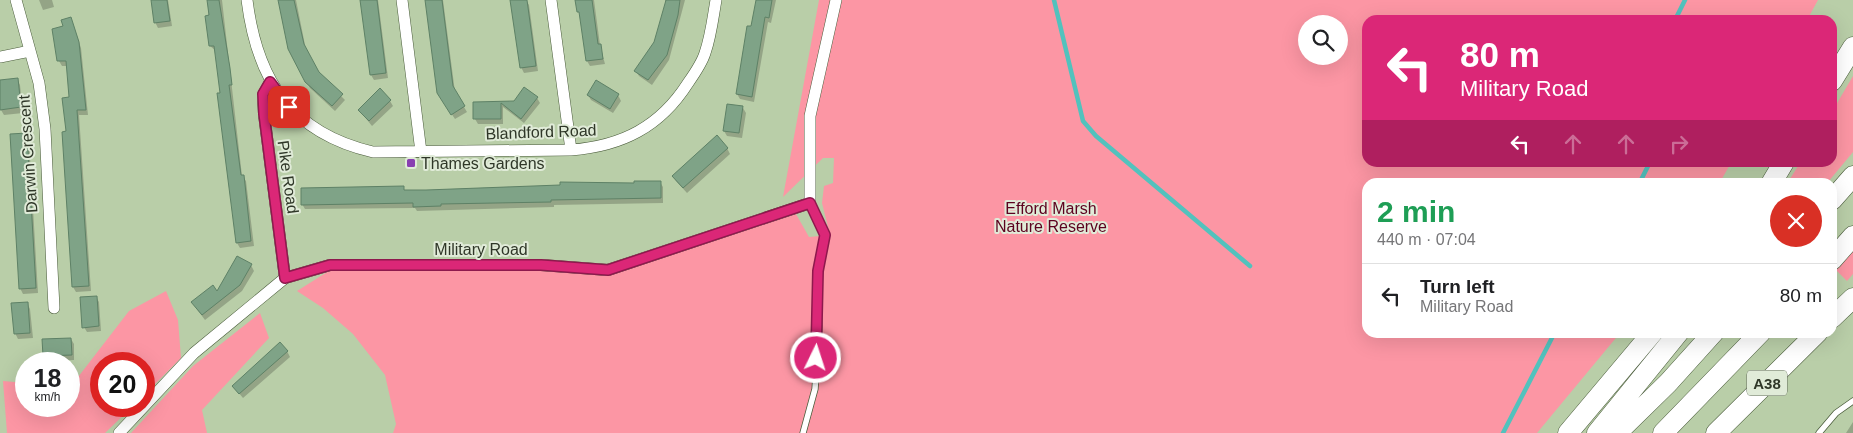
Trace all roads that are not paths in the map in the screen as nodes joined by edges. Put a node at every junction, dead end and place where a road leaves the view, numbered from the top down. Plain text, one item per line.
1 (16, 0) edge
2 (247, 0) edge
3 (402, 0) edge
4 (551, 0) edge
5 (716, 0) edge
6 (836, 0) edge
7 (1853, 47) edge
8 (30, 51) junction
9 (0, 57) edge
10 (1837, 73) edge
11 (270, 82) junction
12 (317, 130) joint
13 (571, 150) junction
14 (422, 152) junction
15 (1781, 167) edge
16 (1853, 176) edge
17 (1774, 178) edge
18 (1837, 194) edge
19 (810, 203) junction
20 (1853, 236) edge
21 (1837, 254) edge
22 (285, 278) junction
23 (1853, 298) edge
24 (54, 308) dead end
25 (1837, 313) edge
26 (1647, 338) edge
27 (1674, 338) edge
28 (1709, 338) edge
29 (1756, 338) edge
30 (1812, 338) edge
31 (1853, 401) edge
32 (1685, 411) junction
33 (119, 433) edge
34 (803, 433) edge
35 (1568, 433) edge
36 (1597, 433) edge
37 (1617, 433) edge
38 (1663, 433) edge
39 (1668, 433) edge
40 (1716, 433) edge
41 (1819, 433) edge

1 - 8 street, Darwin Crescent
2 - 11 street, Pike Road
3 - 14 street
4 - 13 street
5 - 13 street, Blandford Road
6 - 19 street
7 - 10 highway
8 - 9 street
8 - 24 street, Darwin Crescent
11 - 12 street, Pike Road
11 - 22 street, Pike Road
12 - 14 street, Blandford Road
13 - 14 street, Blandford Road
15 - 17 highway
16 - 18 highway
19 - 22 street, Military Road
19 - 34 lane
20 - 21 highway
22 - 33 street, Military Road
23 - 25 highway
26 - 35 highway
27 - 36 highway
28 - 37 highway
29 - 32 highway, A38
30 - 40 highway, A38
31 - 41 lane
32 - 38 highway, A38
32 - 39 highway, A38

